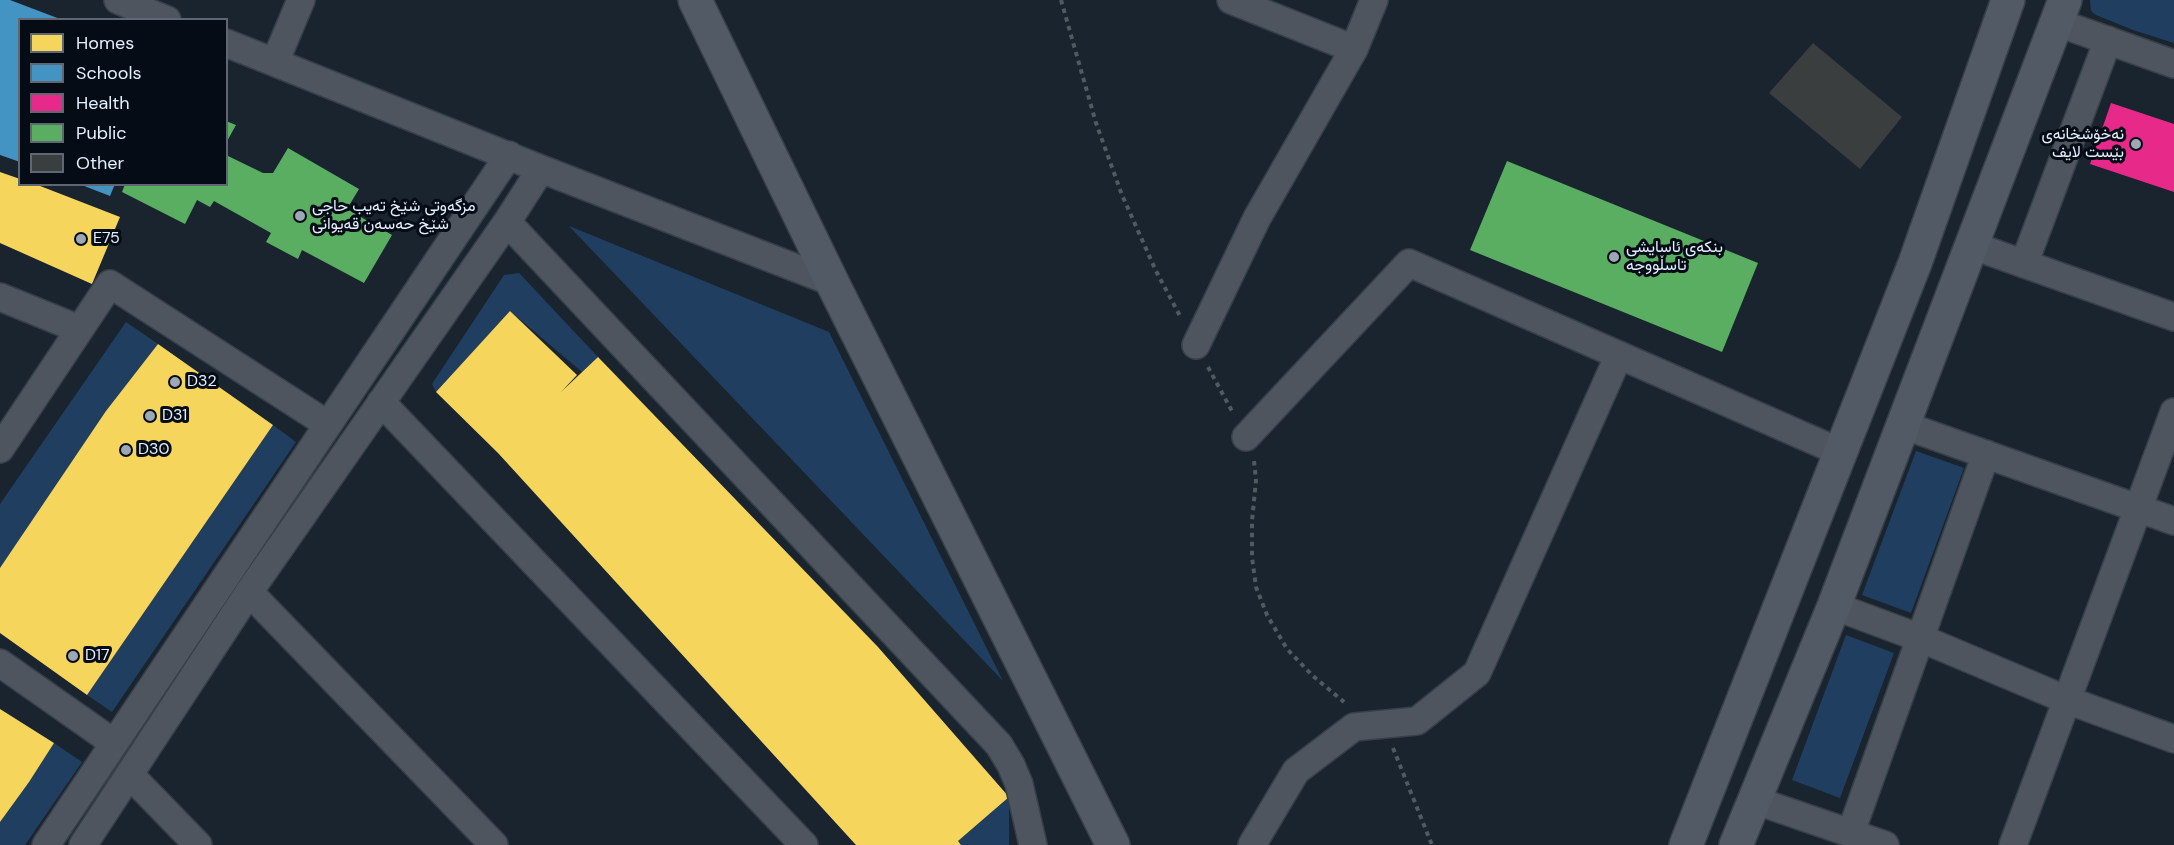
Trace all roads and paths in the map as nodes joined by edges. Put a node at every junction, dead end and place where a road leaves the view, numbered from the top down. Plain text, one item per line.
1 (118, 0) edge
2 (301, 0) edge
3 (1231, 0) edge
4 (1374, 0) edge
5 (2008, 0) edge
6 (692, 2) edge
7 (2060, 11) edge
8 (162, 18) edge
9 (2108, 40) junction
10 (228, 44) edge
11 (1354, 49) junction
12 (275, 62) junction
13 (2174, 64) edge
14 (509, 155) junction
15 (541, 169) junction
16 (507, 222) junction
17 (1971, 245) junction
18 (2024, 264) junction
19 (832, 282) junction
20 (0, 297) edge
21 (2174, 317) edge
22 (79, 329) junction
23 (1196, 345) dead end
24 (1618, 355) junction
25 (381, 402) junction
26 (2174, 412) edge
27 (327, 424) junction
28 (1903, 425) junction
29 (1246, 437) dead end
30 (0, 449) edge
31 (1840, 452) junction
32 (1986, 454) junction
33 (2138, 509) junction
34 (2174, 521) edge
35 (249, 592) junction
36 (1834, 606) junction
37 (1920, 638) junction
38 (0, 663) edge
39 (2067, 700) junction
40 (2174, 739) edge
41 (114, 743) junction
42 (130, 775) junction
43 (1754, 800) junction
44 (1851, 832) junction
45 (46, 845) edge
46 (83, 845) edge
47 (198, 845) edge
48 (494, 845) edge
49 (804, 845) edge
50 (1033, 845) edge
51 (1113, 845) edge
52 (1252, 845) edge
53 (1686, 845) edge
54 (1736, 845) edge
55 (1885, 845) edge
56 (2013, 845) edge

1 - 8 street
2 - 12 street
3 - 11 street
4 - 11 street
5 - 31 main road
6 - 19 main road
7 - 9 street
7 - 17 main road
9 - 13 street
9 - 18 street
10 - 12 street
11 - 23 street
12 - 14 street
14 - 15 street
14 - 27 street
15 - 16 street
15 - 19 street
16 - 25 street
16 - 50 street
17 - 18 street
17 - 28 main road
18 - 21 street
19 - 51 main road
20 - 22 street
22 - 27 street
22 - 30 street
24 - 29 street
24 - 31 street
24 - 52 street
25 - 35 street
25 - 49 street
26 - 33 street
27 - 41 street
28 - 32 street
28 - 36 main road
31 - 53 main road
32 - 33 street
32 - 37 street
33 - 34 street
33 - 39 street
35 - 42 street
35 - 48 street
36 - 37 street
36 - 43 main road
37 - 39 street
37 - 44 street
38 - 41 street
39 - 40 street
39 - 56 street
41 - 45 street
42 - 46 street
42 - 47 street
43 - 44 street
43 - 54 main road
44 - 55 street

